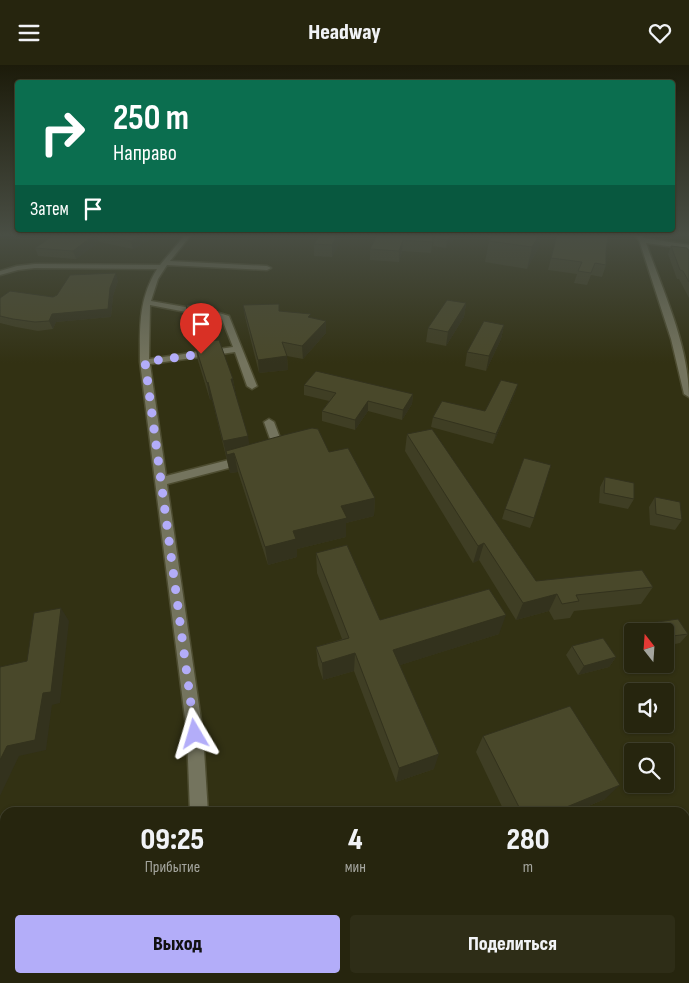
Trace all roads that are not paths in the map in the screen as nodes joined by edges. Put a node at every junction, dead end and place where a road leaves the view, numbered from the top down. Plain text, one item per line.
1 (154, 278) edge
2 (654, 278) edge
3 (146, 302) junction
4 (675, 339) junction
5 (689, 342) edge
6 (238, 349) junction
7 (145, 362) junction
8 (252, 386) dead end
9 (689, 394) edge
10 (269, 422) dead end
11 (271, 454) edge
12 (253, 458) edge
13 (162, 481) junction
14 (199, 807) edge

1 - 3 street
2 - 4 street
3 - 6 street
3 - 7 street
4 - 5 street
4 - 9 street
6 - 7 street
6 - 8 street
7 - 13 street
10 - 11 street
12 - 13 street
13 - 14 street

